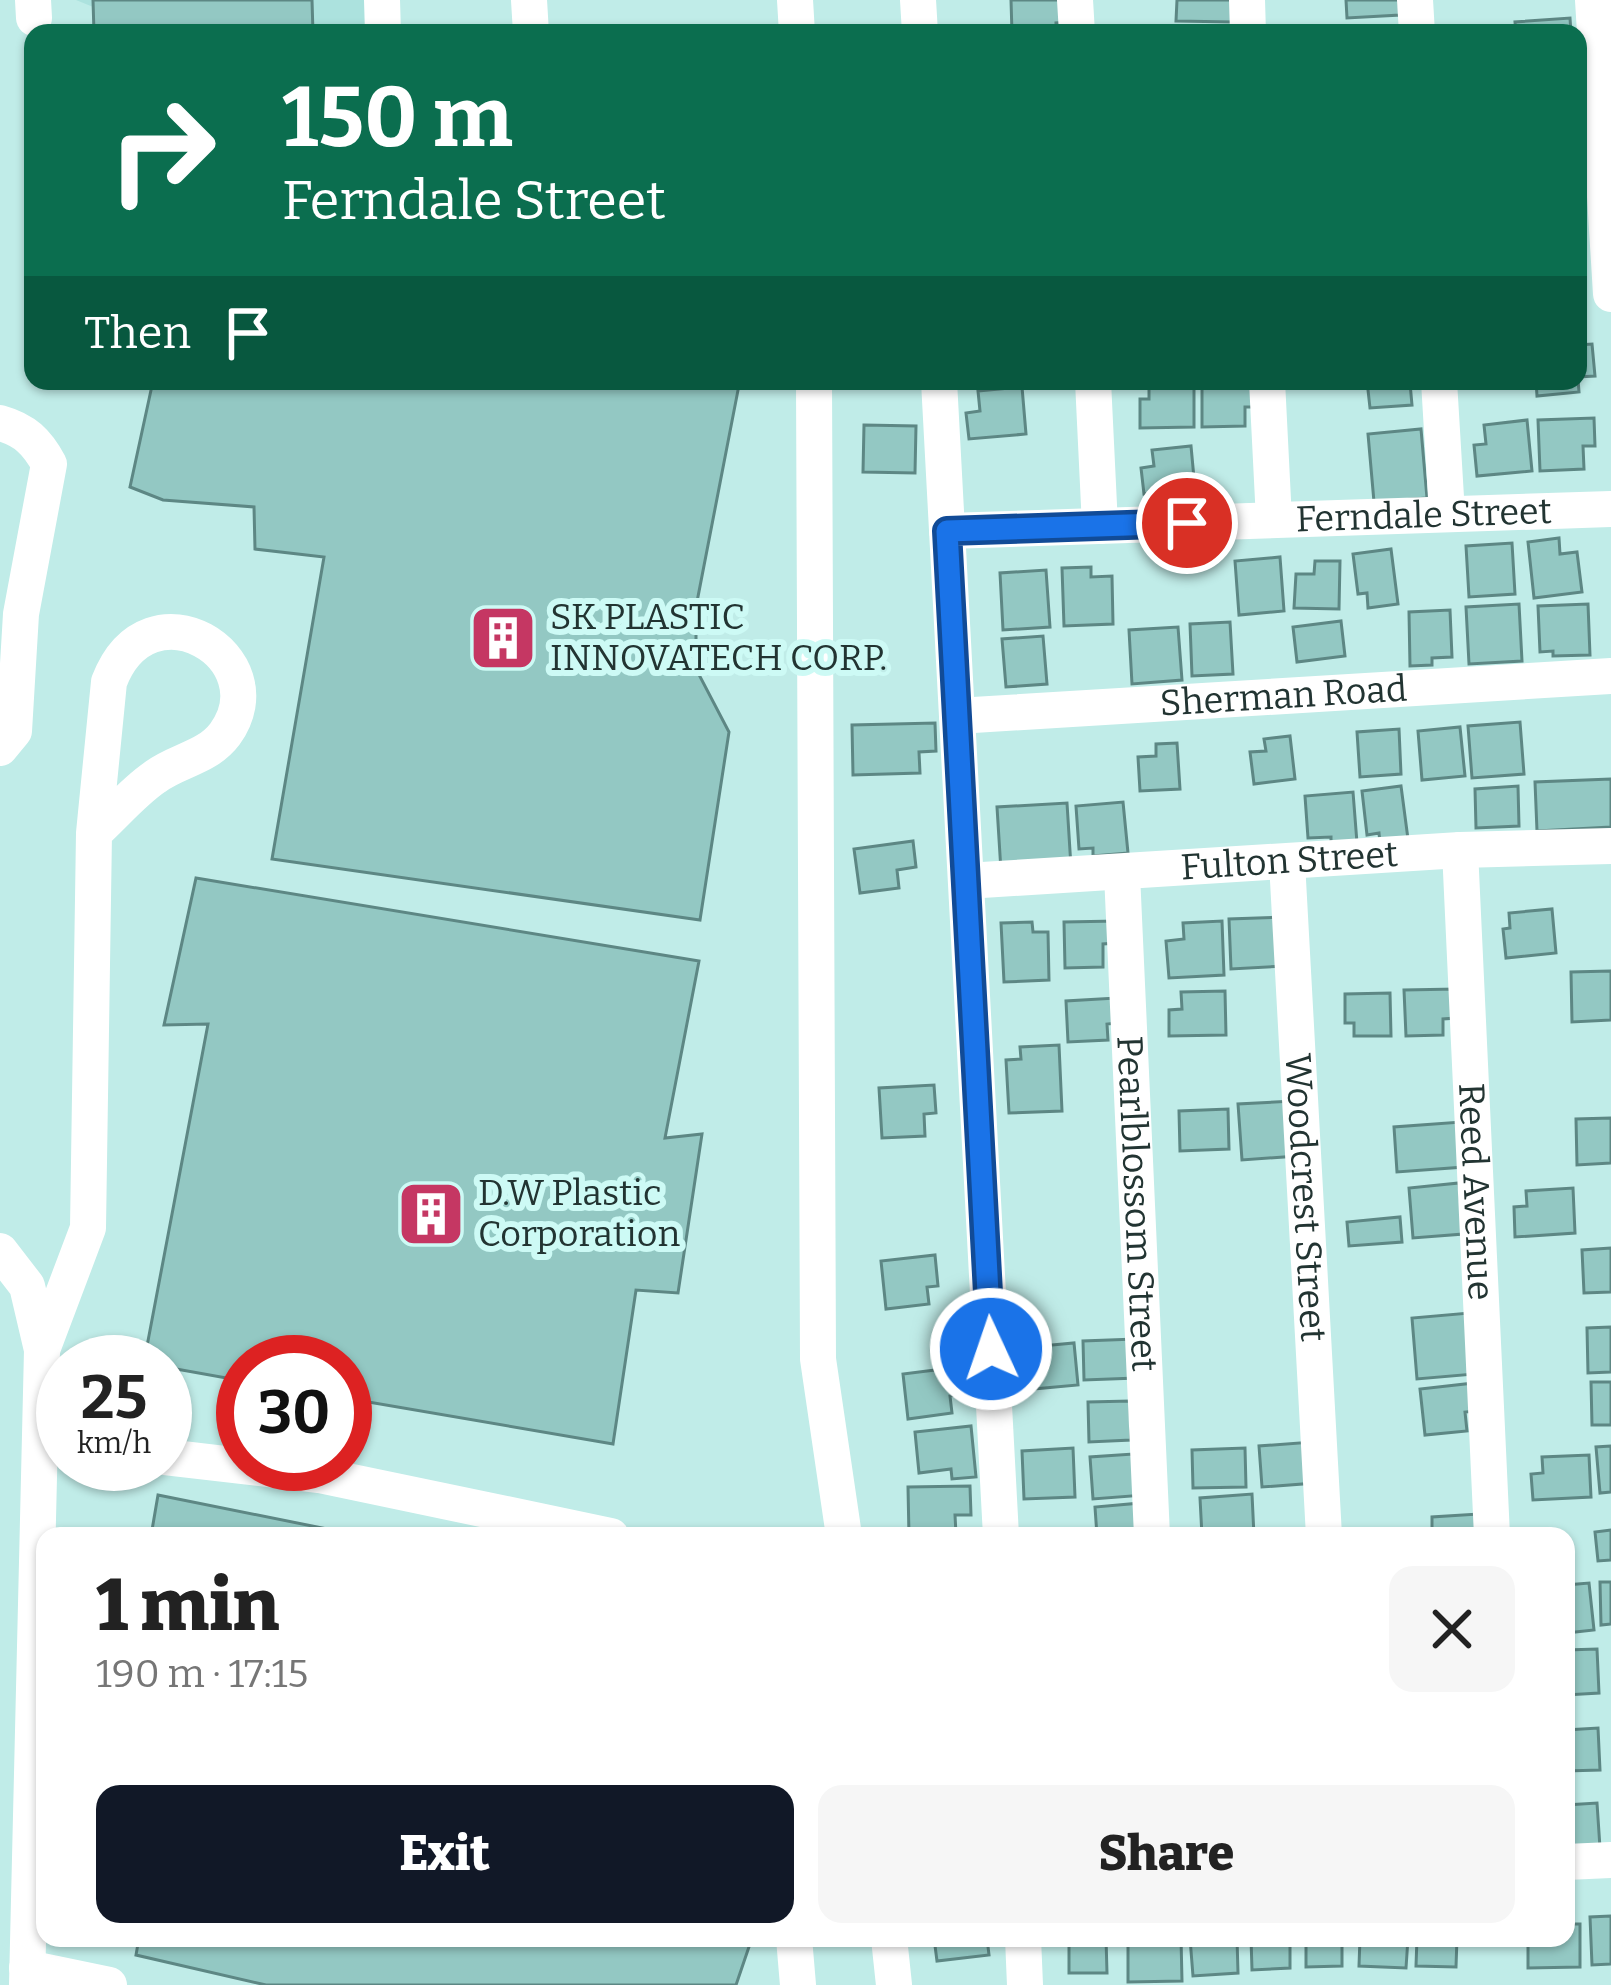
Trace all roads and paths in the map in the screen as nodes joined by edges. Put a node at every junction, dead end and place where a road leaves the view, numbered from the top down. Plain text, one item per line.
1 (1593, 0) edge
2 (1611, 294) edge
3 (814, 390) edge
4 (939, 390) edge
5 (1093, 390) edge
6 (1267, 390) edge
7 (1440, 390) edge
8 (0, 423) edge
9 (1611, 509) edge
10 (1447, 514) junction
11 (1274, 520) junction
12 (1100, 526) junction
13 (947, 531) junction
14 (11, 614) edge
15 (1611, 676) edge
16 (957, 716) junction
17 (0, 748) edge
18 (94, 833) junction
19 (1611, 846) edge
20 (1460, 850) junction
21 (1287, 862) junction
22 (1122, 874) junction
23 (966, 881) junction
24 (0, 1250) edge
25 (38, 1335) edge
26 (48, 1335) edge
27 (192, 1460) edge
28 (49, 1491) edge
29 (47, 1527) edge
30 (568, 1527) edge
31 (843, 1527) edge
32 (1001, 1527) edge
33 (1152, 1527) edge
34 (1324, 1527) edge
35 (1492, 1527) edge
36 (36, 1777) edge
37 (1611, 1860) edge
38 (1575, 1862) edge
39 (795, 1947) edge
40 (890, 1947) edge
41 (1023, 1947) edge
42 (27, 1977) edge
43 (109, 1985) edge
44 (798, 1985) edge
45 (894, 1985) edge
46 (1025, 1985) edge

1 - 2 street
3 - 31 street
4 - 13 street
5 - 12 street
6 - 11 street
7 - 10 street
8 - 14 street
9 - 10 street, Ferndale Street
10 - 11 street, Ferndale Street
11 - 12 street, Ferndale Street
12 - 13 street, Ferndale Street
13 - 16 street
14 - 17 street
15 - 16 street, Sherman Road
16 - 23 street
18 - 18 street
18 - 26 street
19 - 20 street, Fulton Street
20 - 21 street, Fulton Street
20 - 35 street, Reed Avenue
21 - 22 street, Fulton Street
21 - 34 street, Woodcrest Street
22 - 23 street, Fulton Street
22 - 33 street, Pearlblossom Street
23 - 32 street
24 - 25 street
27 - 30 street
28 - 29 street
36 - 42 street
37 - 38 street
39 - 44 street
40 - 45 street
41 - 46 street
42 - 43 street

